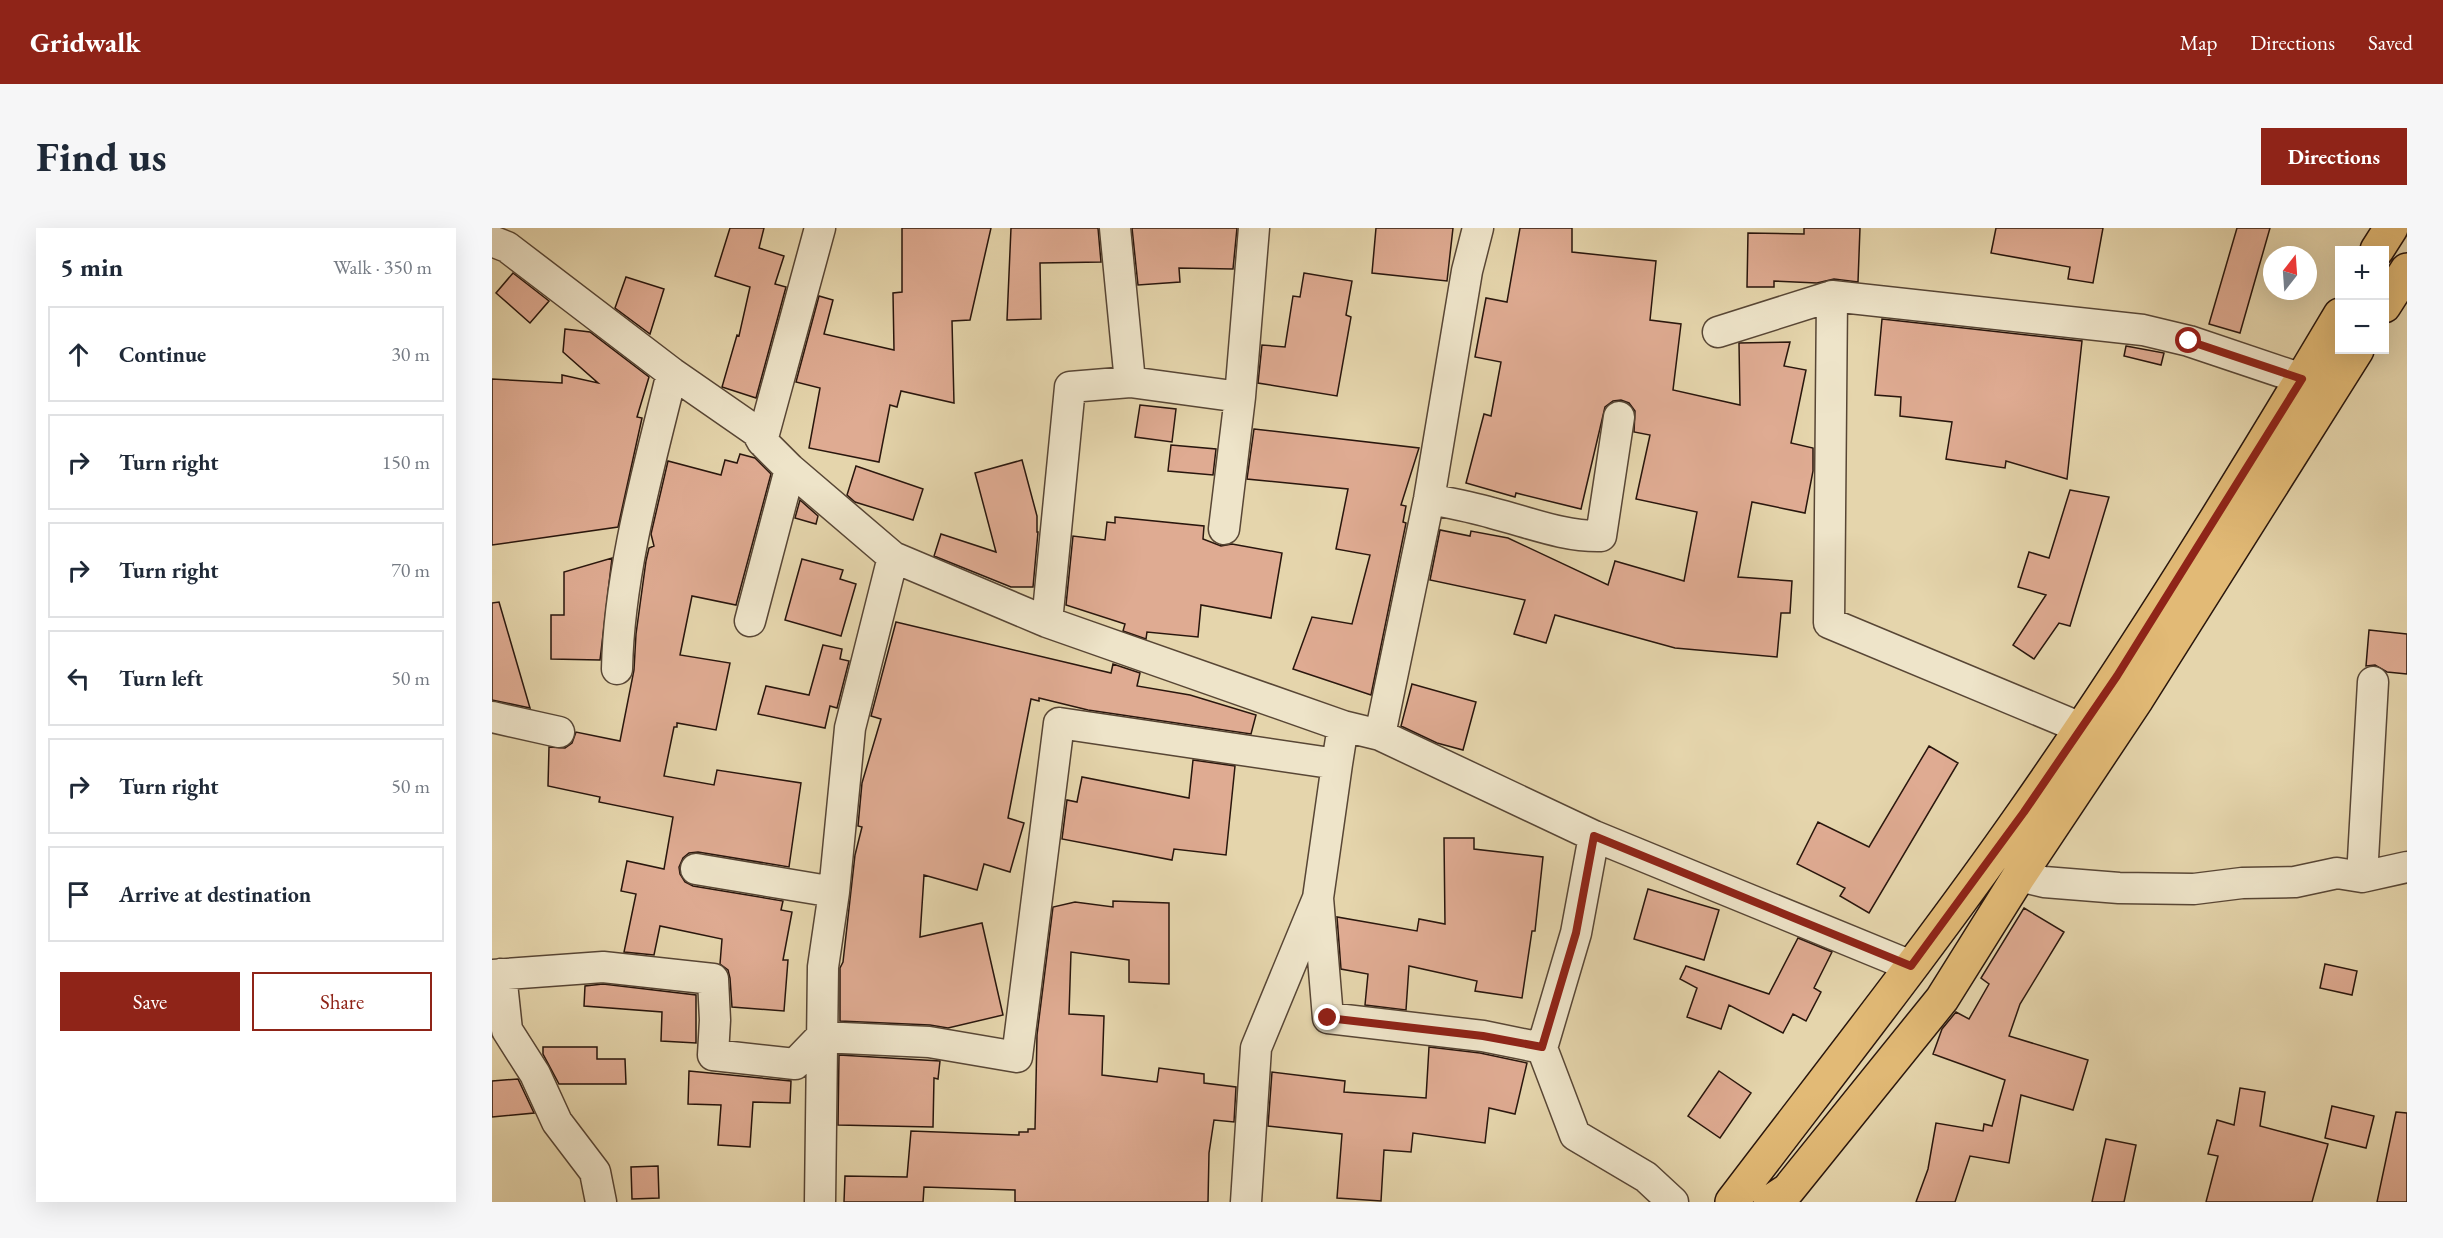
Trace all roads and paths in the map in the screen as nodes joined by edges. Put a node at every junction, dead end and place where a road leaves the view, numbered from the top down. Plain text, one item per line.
1 (820, 228) edge
2 (1115, 228) edge
3 (1254, 228) edge
4 (1478, 228) edge
5 (2391, 228) edge
6 (492, 241) edge
7 (2380, 246) edge
8 (2407, 270) edge
9 (1832, 296) junction
10 (2389, 300) edge
11 (2335, 323) edge
12 (1718, 332) dead end
13 (2354, 354) edge
14 (672, 373) junction
15 (2302, 379) junction
16 (1130, 382) junction
17 (1240, 397) junction
18 (1619, 417) dead end
19 (762, 441) junction
20 (790, 469) junction
21 (1429, 499) junction
22 (1224, 529) dead end
23 (893, 557) junction
24 (750, 621) dead end
25 (1047, 622) junction
26 (617, 669) dead end
27 (2373, 682) dead end
28 (492, 717) edge
29 (1343, 726) junction
30 (2081, 728) junction
31 (559, 732) dead end
32 (1380, 735) junction
33 (1337, 764) junction
34 (1594, 836) junction
35 (2407, 867) edge
36 (696, 869) dead end
37 (2019, 876) junction
38 (2362, 877) junction
39 (834, 892) junction
40 (1318, 898) junction
41 (1911, 966) junction
42 (496, 975) edge
43 (821, 1037) junction
44 (1542, 1047) junction
45 (601, 1202) edge
46 (820, 1202) edge
47 (1246, 1202) edge
48 (1673, 1202) edge
49 (1732, 1202) edge
50 (1770, 1202) edge

1 - 19 street
2 - 16 street
3 - 17 street
4 - 21 street
5 - 7 main road
6 - 14 street
8 - 10 main road
9 - 12 street
9 - 15 street
9 - 30 street
11 - 15 main road
13 - 37 main road
14 - 19 street
14 - 26 street
15 - 30 main road
16 - 17 street
16 - 25 street
17 - 22 street
18 - 21 street
19 - 20 street
20 - 23 street
20 - 24 street
21 - 32 street
23 - 25 street
23 - 39 street
25 - 29 street
27 - 38 street
28 - 31 street
29 - 32 street
29 - 33 street
30 - 41 main road
32 - 34 street
33 - 40 street
33 - 43 street
34 - 41 street
34 - 44 street
35 - 38 street
36 - 39 street
37 - 38 street
37 - 50 main road
39 - 43 street
40 - 44 street
40 - 47 street
41 - 49 main road
42 - 43 street
42 - 45 street
43 - 46 street
44 - 48 street

